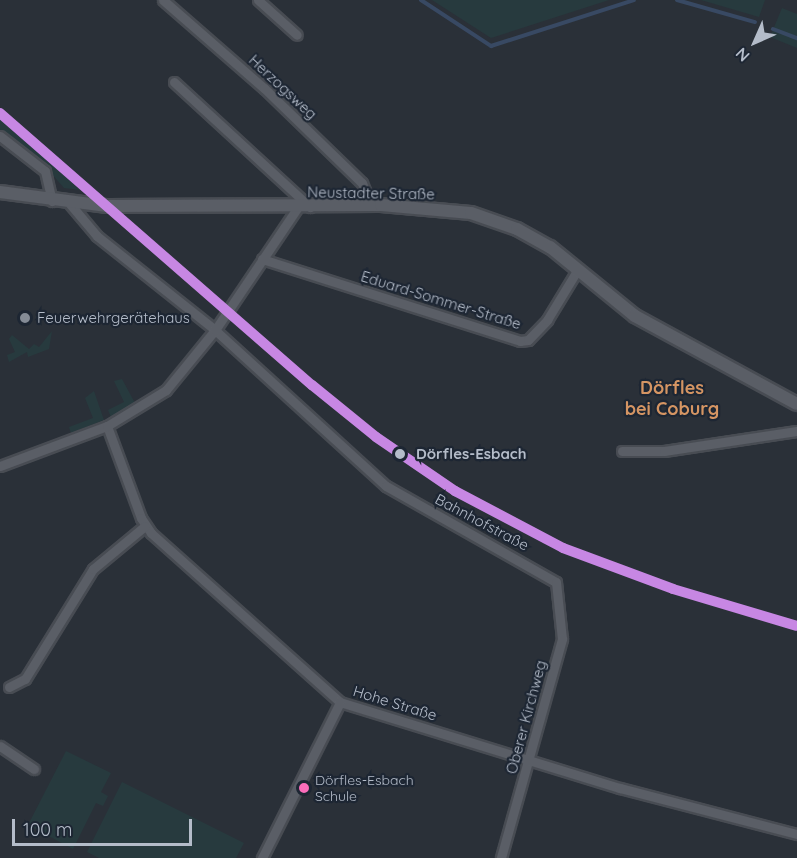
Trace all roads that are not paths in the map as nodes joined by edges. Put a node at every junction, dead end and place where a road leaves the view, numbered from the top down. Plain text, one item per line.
1 (163, 0) edge
2 (258, 0) edge
3 (297, 35) dead end
4 (174, 82) dead end
5 (0, 136) edge
6 (0, 192) edge
7 (52, 201) junction
8 (70, 204) junction
9 (371, 205) junction
10 (304, 207) junction
11 (262, 259) junction
12 (578, 269) junction
13 (215, 330) junction
14 (797, 404) edge
15 (107, 426) junction
16 (797, 431) edge
17 (622, 451) dead end
18 (0, 466) edge
19 (145, 526) junction
20 (556, 582) joint
21 (9, 687) dead end
22 (340, 702) junction
23 (0, 746) edge
24 (531, 761) junction
25 (34, 769) dead end
26 (797, 834) edge
27 (262, 858) edge
28 (501, 858) edge

1 - 9 street, Herzogsweg
2 - 3 street
4 - 10 street
5 - 7 street
6 - 7 street, Neustadter Straße
7 - 8 street, Neustadter Straße
8 - 10 street, Neustadter Straße
8 - 13 street, Bahnhofstraße
9 - 10 street, Neustadter Straße
9 - 12 street, Neustadter Straße
10 - 11 street
11 - 12 street, Eduard-Sommer-Straße
11 - 13 street
12 - 14 street, Neustadter Straße
13 - 15 street
13 - 20 street, Bahnhofstraße
15 - 18 street
15 - 19 street, Hohe Straße
16 - 17 street
19 - 21 street
19 - 22 street, Hohe Straße
20 - 24 street, Oberer Kirchweg
22 - 24 street, Hohe Straße
22 - 27 street
23 - 25 street
24 - 26 street, Hohe Straße
24 - 28 street, Oberer Kirchweg

